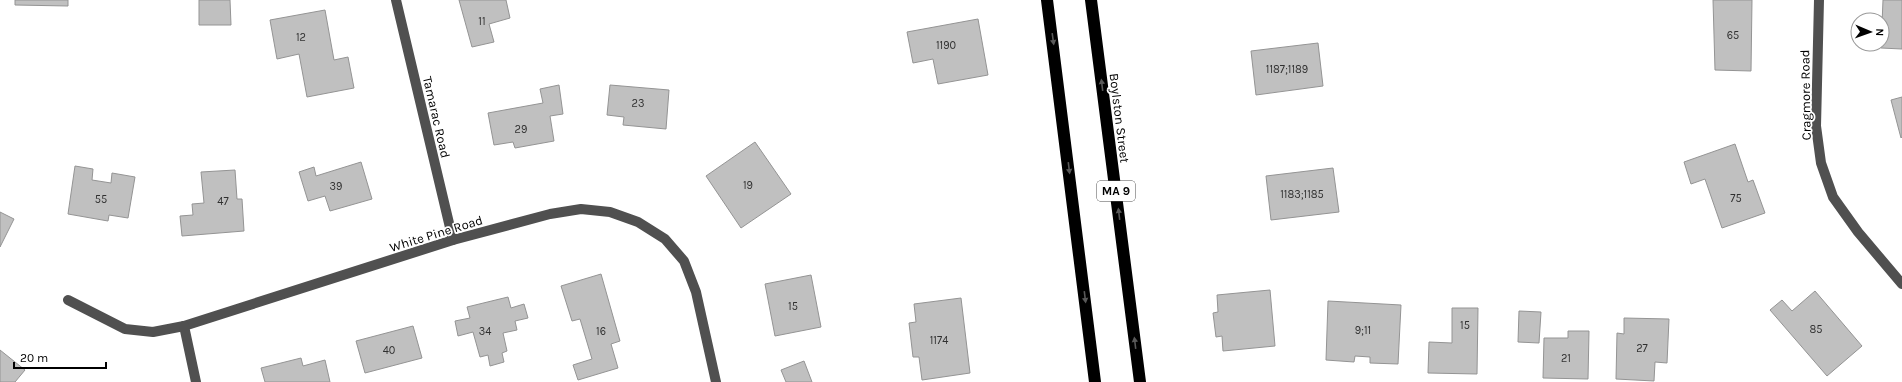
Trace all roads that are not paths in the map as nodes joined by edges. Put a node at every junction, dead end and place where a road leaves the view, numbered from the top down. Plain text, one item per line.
1 (396, 0) edge
2 (1047, 0) edge
3 (1091, 0) edge
4 (1818, 0) edge
5 (453, 240) junction
6 (1902, 284) edge
7 (68, 300) dead end
8 (184, 326) junction
9 (196, 382) edge
10 (716, 382) edge
11 (1095, 382) edge
12 (1140, 382) edge

1 - 5 street, Tamarac Road
2 -> 11 highway
12 -> 3 highway, Boylston Street / MA 9
4 - 6 street, Cragmore Road
5 - 8 street, White Pine Road
5 - 10 street, White Pine Road
7 - 8 street, White Pine Road
8 - 9 street

